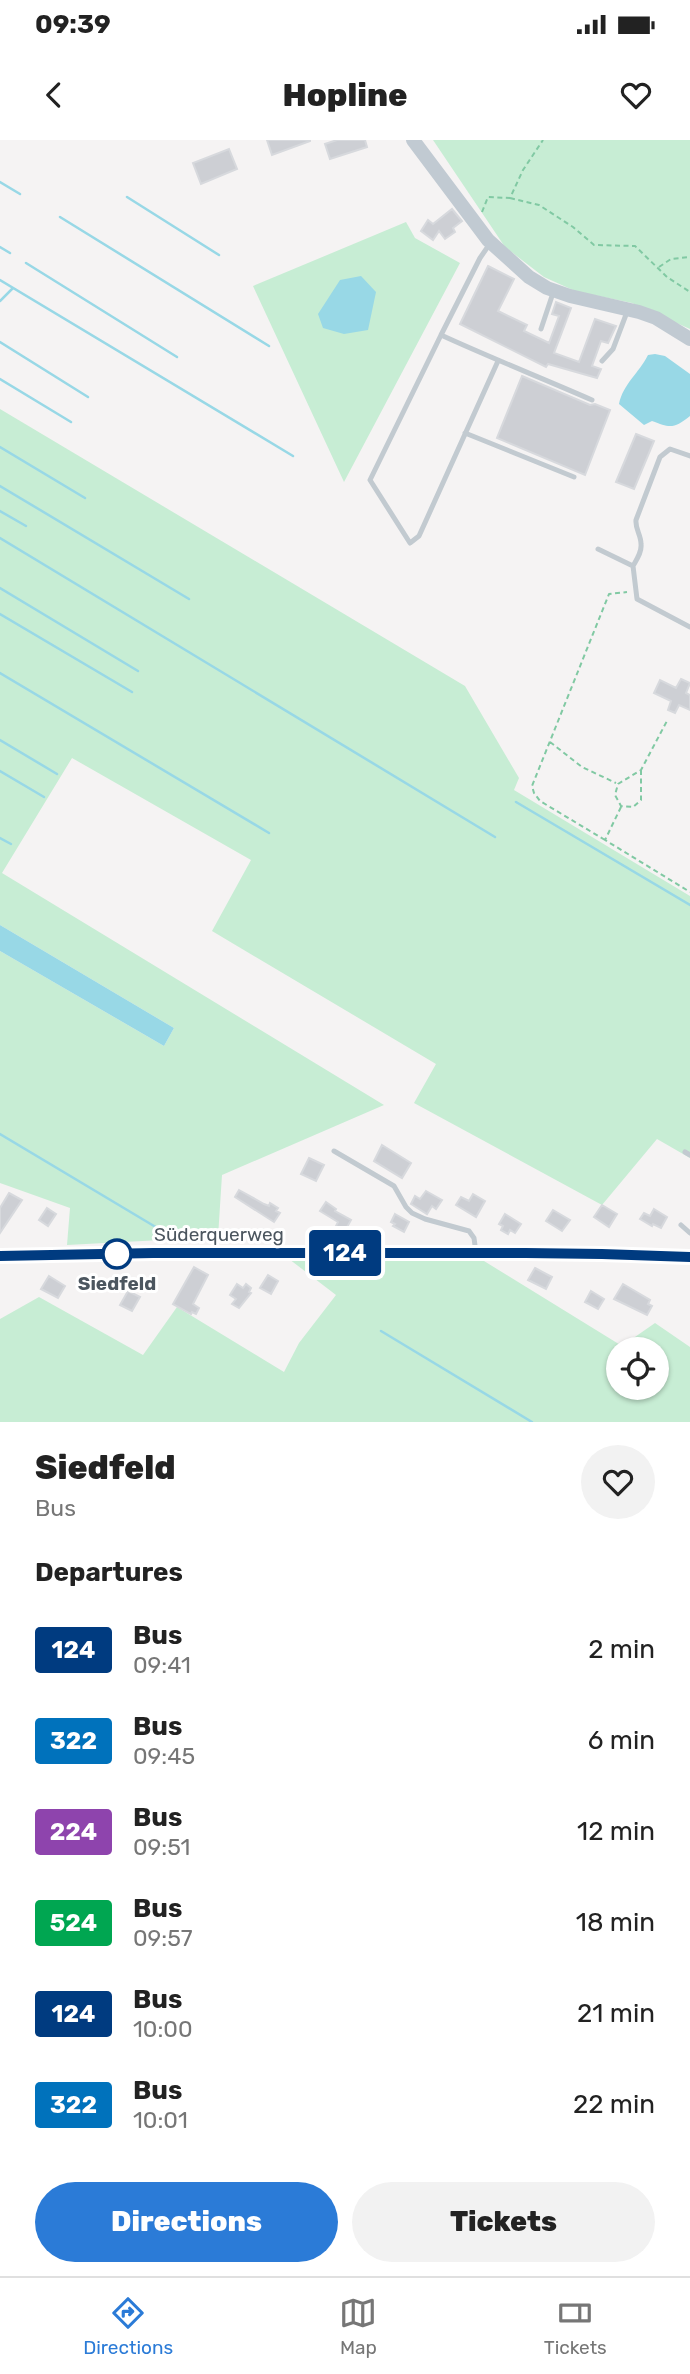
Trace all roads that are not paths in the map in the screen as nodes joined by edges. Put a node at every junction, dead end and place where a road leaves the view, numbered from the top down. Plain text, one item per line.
1 (413, 140) edge
2 (491, 243) junction
3 (554, 290) junction
4 (628, 309) junction
5 (541, 329) dead end
6 (441, 334) junction
7 (690, 339) edge
8 (498, 361) junction
9 (602, 361) dead end
10 (593, 400) dead end
11 (466, 433) junction
12 (690, 456) edge
13 (574, 477) dead end
14 (598, 550) dead end
15 (633, 566) junction
16 (690, 627) edge
17 (334, 1151) dead end
18 (681, 1225) dead end
19 (690, 1233) edge
20 (476, 1253) junction
21 (0, 1256) edge
22 (690, 1257) edge

1 - 2 street
2 - 3 street
2 - 6 lane
3 - 4 street
3 - 5 lane
4 - 7 street
4 - 9 lane
6 - 8 lane
6 - 11 lane
8 - 10 lane
8 - 11 lane
11 - 13 lane
12 - 15 lane
14 - 15 lane
15 - 16 lane
17 - 20 lane
18 - 19 lane
20 - 21 street, Süderquerweg
20 - 22 street, Süderquerweg

